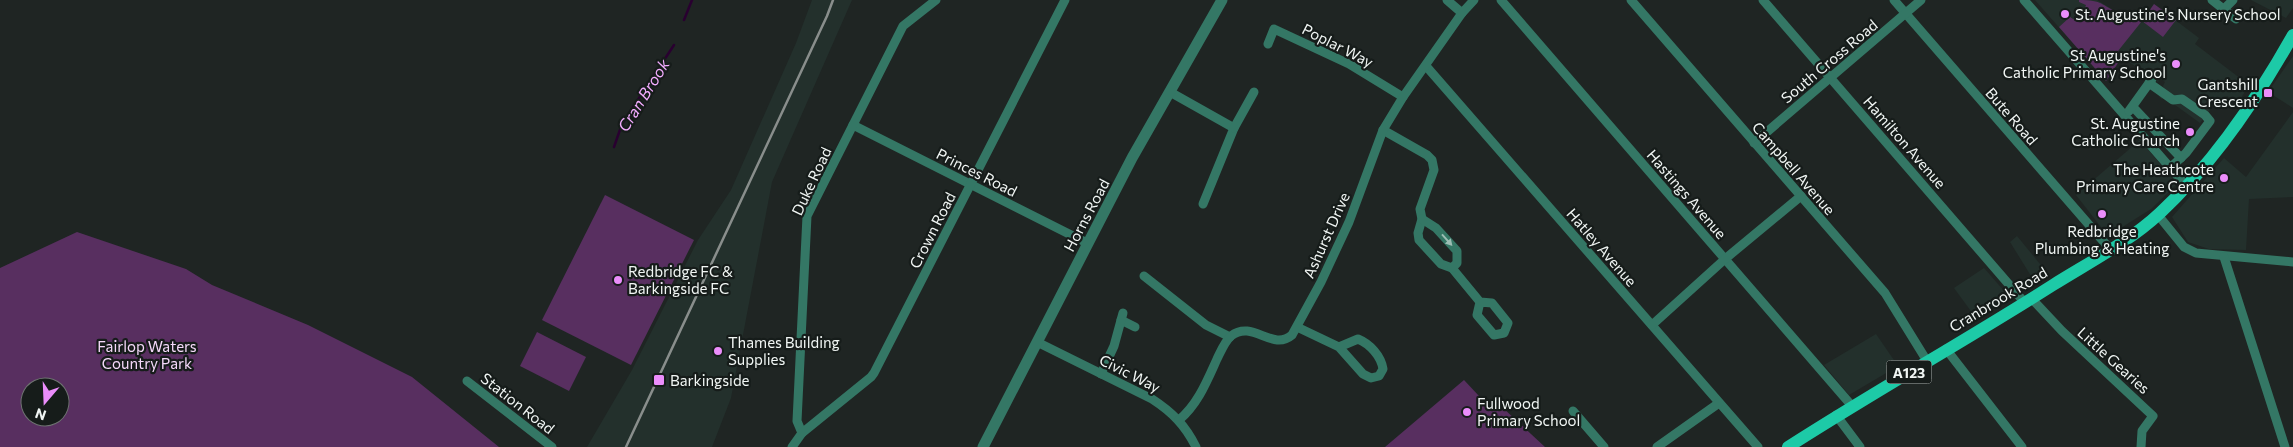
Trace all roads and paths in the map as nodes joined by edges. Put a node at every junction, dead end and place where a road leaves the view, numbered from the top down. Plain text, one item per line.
1 (936, 0) edge
2 (1065, 0) edge
3 (1222, 0) edge
4 (1447, 0) edge
5 (1474, 0) edge
6 (1502, 0) edge
7 (1631, 0) edge
8 (1763, 0) edge
9 (1894, 0) edge
10 (1921, 0) edge
11 (2024, 0) edge
12 (2212, 0) edge
13 (2233, 0) edge
14 (2224, 10) junction
15 (1462, 13) junction
16 (1906, 13) junction
17 (2236, 19) dead end
18 (2293, 35) edge
19 (1268, 44) dead end
20 (1426, 66) junction
21 (1830, 77) junction
22 (1170, 92) junction
23 (1254, 92) dead end
24 (1403, 97) junction
25 (2133, 107) junction
26 (2125, 114) junction
27 (853, 125) junction
28 (1234, 128) junction
29 (1383, 130) junction
30 (1754, 143) junction
31 (2181, 158) junction
32 (2170, 168) junction
33 (971, 184) junction
34 (2187, 187) junction
35 (1801, 196) junction
36 (1203, 204) dead end
37 (2158, 215) junction
38 (1422, 219) junction
39 (1087, 243) junction
40 (2110, 249) junction
41 (2224, 257) junction
42 (1724, 259) junction
43 (2293, 262) edge
44 (1452, 268) junction
45 (1144, 276) dead end
46 (2028, 301) junction
47 (1480, 302) dead end
48 (1652, 325) junction
49 (1297, 326) junction
50 (1135, 327) dead end
51 (1230, 337) junction
52 (1037, 342) junction
53 (1339, 347) junction
54 (1946, 349) junction
55 (1926, 361) junction
56 (1101, 374) junction
57 (467, 382) dead end
58 (1719, 403) junction
59 (1852, 406) junction
60 (1573, 411) dead end
61 (1836, 415) junction
62 (1179, 420) junction
63 (802, 433) junction
64 (552, 447) edge
65 (792, 447) edge
66 (983, 447) edge
67 (1196, 447) edge
68 (1604, 447) edge
69 (1657, 447) edge
70 (1758, 447) edge
71 (1788, 447) edge
72 (1860, 447) edge
73 (2022, 447) edge
74 (2141, 447) edge
75 (2285, 447) edge

1 - 27 street, Duke Road
2 - 33 street, Crown Road
3 - 22 street, Horns Road
4 - 15 street
5 - 15 street, Ashurst Drive
6 - 42 street, Hastings Avenue
7 - 30 street, Campbell Avenue
8 - 21 street, Hamilton Avenue
9 - 16 street, Bute Road
10 - 16 street, South Cross Road
11 - 26 street
12 - 14 street
13 - 14 street
14 - 17 street
15 - 20 street, Ashurst Drive
16 - 21 street, South Cross Road
16 - 40 street, Bute Road
18 - 34 main road, Cranbrook Road / A123
19 - 24 street, Poplar Way
20 - 24 street, Ashurst Drive
20 - 48 street, Hatley Avenue
21 - 30 street, South Cross Road
21 - 46 street, Hamilton Avenue
22 - 28 street
22 - 39 street, Horns Road
23 - 28 street
24 - 29 street, Ashurst Drive
25 - 26 street
25 - 31 street
25 - 31 street
26 - 32 street
27 - 33 street, Princes Road
27 - 63 street, Duke Road
28 - 36 street
29 - 38 street
29 - 49 street, Ashurst Drive
30 - 35 street, Campbell Avenue
31 - 32 street
32 - 34 street
33 - 39 street, Princes Road
33 - 63 street, Crown Road
34 - 37 main road, Cranbrook Road / A123
35 - 42 street
35 - 55 street, Campbell Avenue
37 - 40 main road, Cranbrook Road / A123
37 - 41 street
38 - 44 street
38 -> 44 street
39 - 52 street, Horns Road
40 - 46 main road, Cranbrook Road / A123
41 - 43 street
41 - 75 street
42 - 48 street
42 - 59 street, Hastings Avenue
44 - 47 street
45 - 51 street
46 - 54 main road, Cranbrook Road / A123
46 - 74 street, Little Gearies
48 - 58 street, Hatley Avenue
49 - 51 street, Ashurst Drive
49 - 53 street
50 - 56 street
51 - 62 street
52 - 56 street, Civic Way
52 - 66 street, Horns Road
53 - 53 street
54 - 55 main road, Cranbrook Road / A123
54 - 73 street
55 - 59 main road, Cranbrook Road / A123
56 - 62 street, Civic Way
57 - 64 street, Station Road
58 - 69 street
58 - 70 street, Hatley Avenue
59 - 61 main road, Cranbrook Road / A123
60 - 68 street
61 - 71 main road, Cranbrook Road / A123
61 - 72 street
62 - 67 street, Civic Way
63 - 65 street, Crown Road

